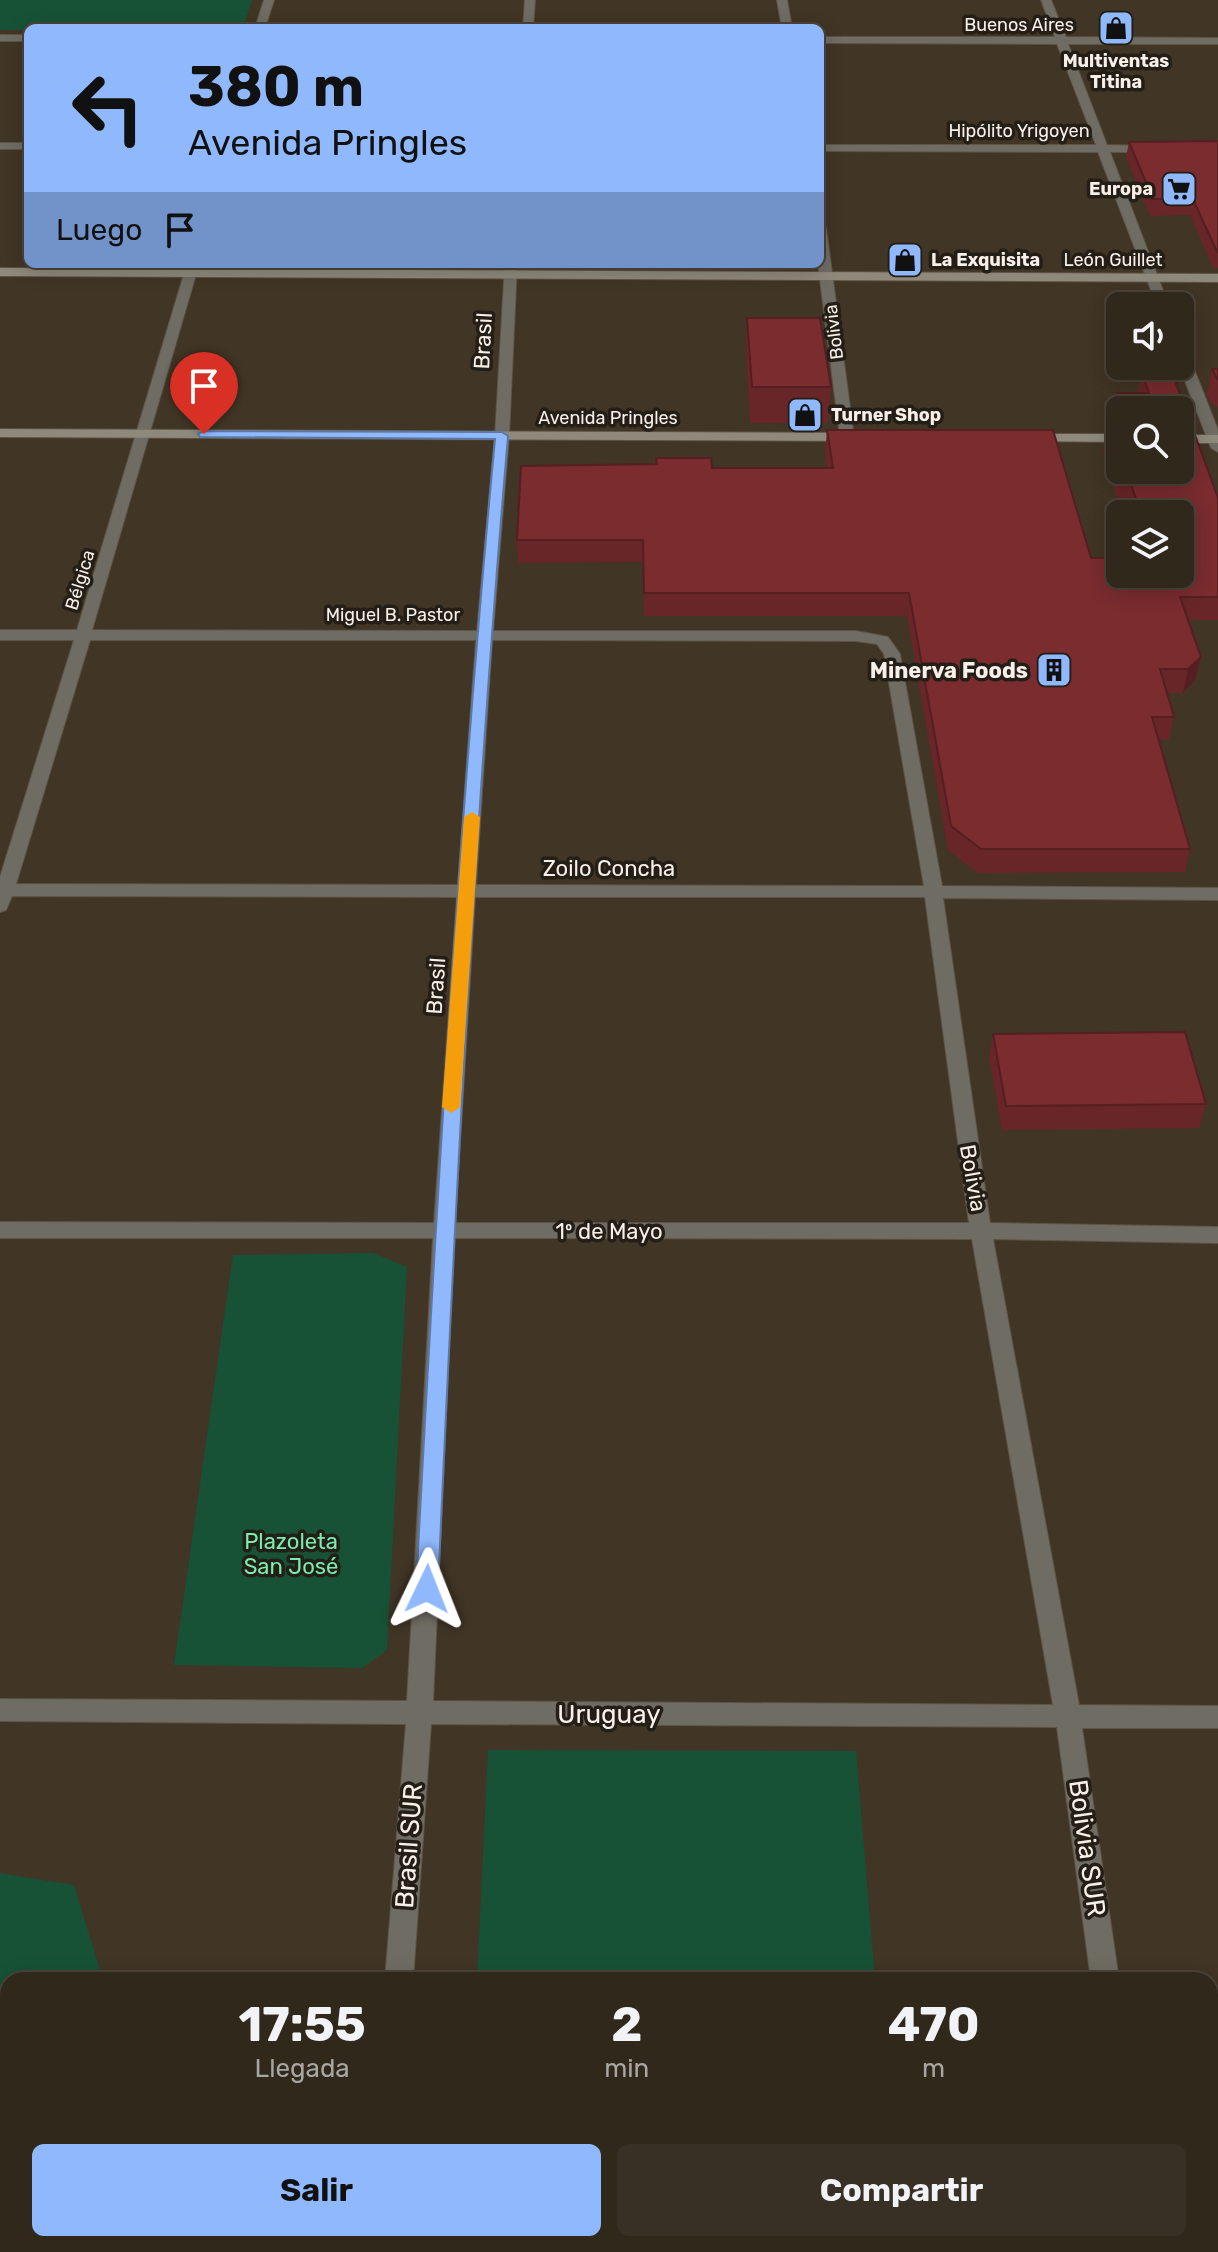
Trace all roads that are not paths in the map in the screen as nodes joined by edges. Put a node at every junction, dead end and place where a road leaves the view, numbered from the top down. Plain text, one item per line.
1 (269, 0) edge
2 (530, 0) edge
3 (782, 0) edge
4 (1046, 0) edge
5 (261, 24) edge
6 (528, 24) edge
7 (786, 24) edge
8 (0, 38) edge
9 (24, 38) edge
10 (824, 40) edge
11 (1061, 41) junction
12 (1218, 41) edge
13 (0, 146) edge
14 (24, 146) edge
15 (824, 148) edge
16 (1103, 149) junction
17 (1160, 149) edge
18 (824, 252) edge
19 (192, 268) edge
20 (511, 269) edge
21 (0, 272) edge
22 (828, 276) junction
23 (1152, 278) junction
24 (1218, 278) edge
25 (1158, 292) edge
26 (1192, 380) edge
27 (0, 433) edge
28 (145, 434) junction
29 (502, 436) junction
30 (854, 437) joint
31 (1012, 438) edge
32 (1106, 438) edge
33 (1194, 440) edge
34 (1217, 442) edge
35 (0, 635) edge
36 (485, 635) junction
37 (83, 636) junction
38 (882, 640) joint
39 (933, 891) junction
40 (466, 893) junction
41 (1218, 894) edge
42 (1, 895) edge
43 (0, 1230) edge
44 (443, 1231) junction
45 (982, 1231) junction
46 (1218, 1235) edge
47 (0, 1710) edge
48 (419, 1713) junction
49 (1068, 1716) junction
50 (1218, 1717) edge
51 (400, 1972) edge
52 (1104, 1972) edge

1 - 5 street
2 - 6 street
3 - 7 street
4 - 11 street
8 - 9 street
10 - 11 street, Buenos Aires
11 - 12 street, Buenos Aires
11 - 16 street
13 - 14 street
15 - 16 street, Hipólito Yrigoyen
16 - 17 street, Hipólito Yrigoyen
16 - 23 street
18 - 22 street, Bolivia
19 - 20 street, León Guillet
19 - 21 street, León Guillet
19 - 28 street, Bélgica
20 - 22 street, León Guillet
20 - 29 street, Brasil
22 - 23 street, León Guillet
22 - 30 street, Bolivia
23 - 24 street, León Guillet
23 - 25 street
26 - 34 street
27 - 28 street, Avenida Pringles
28 - 29 street, Avenida Pringles
28 - 37 street, Bélgica
29 - 30 street, Avenida Pringles
29 - 36 street, Brasil
31 - 32 street
33 - 34 street
35 - 37 street, Miguel B. Pastor
36 - 37 street, Miguel B. Pastor
36 - 38 street, Miguel B. Pastor
36 - 40 street, Brasil
37 - 42 street, Bélgica
38 - 39 street, Bolivia
39 - 40 street, Zoilo Concha
39 - 41 street, Zoilo Concha
39 - 45 street, Bolivia
40 - 42 street, Zoilo Concha
40 - 44 street, Brasil
43 - 44 street, 1º de Mayo
44 - 45 street, 1º de Mayo
44 - 48 street, Brasil
45 - 46 street, 1º de Mayo
45 - 49 street, Bolivia
47 - 48 street, Uruguay
48 - 49 street, Uruguay
48 - 51 street, Brasil SUR
49 - 50 street, Uruguay
49 - 52 street, Bolivia SUR

